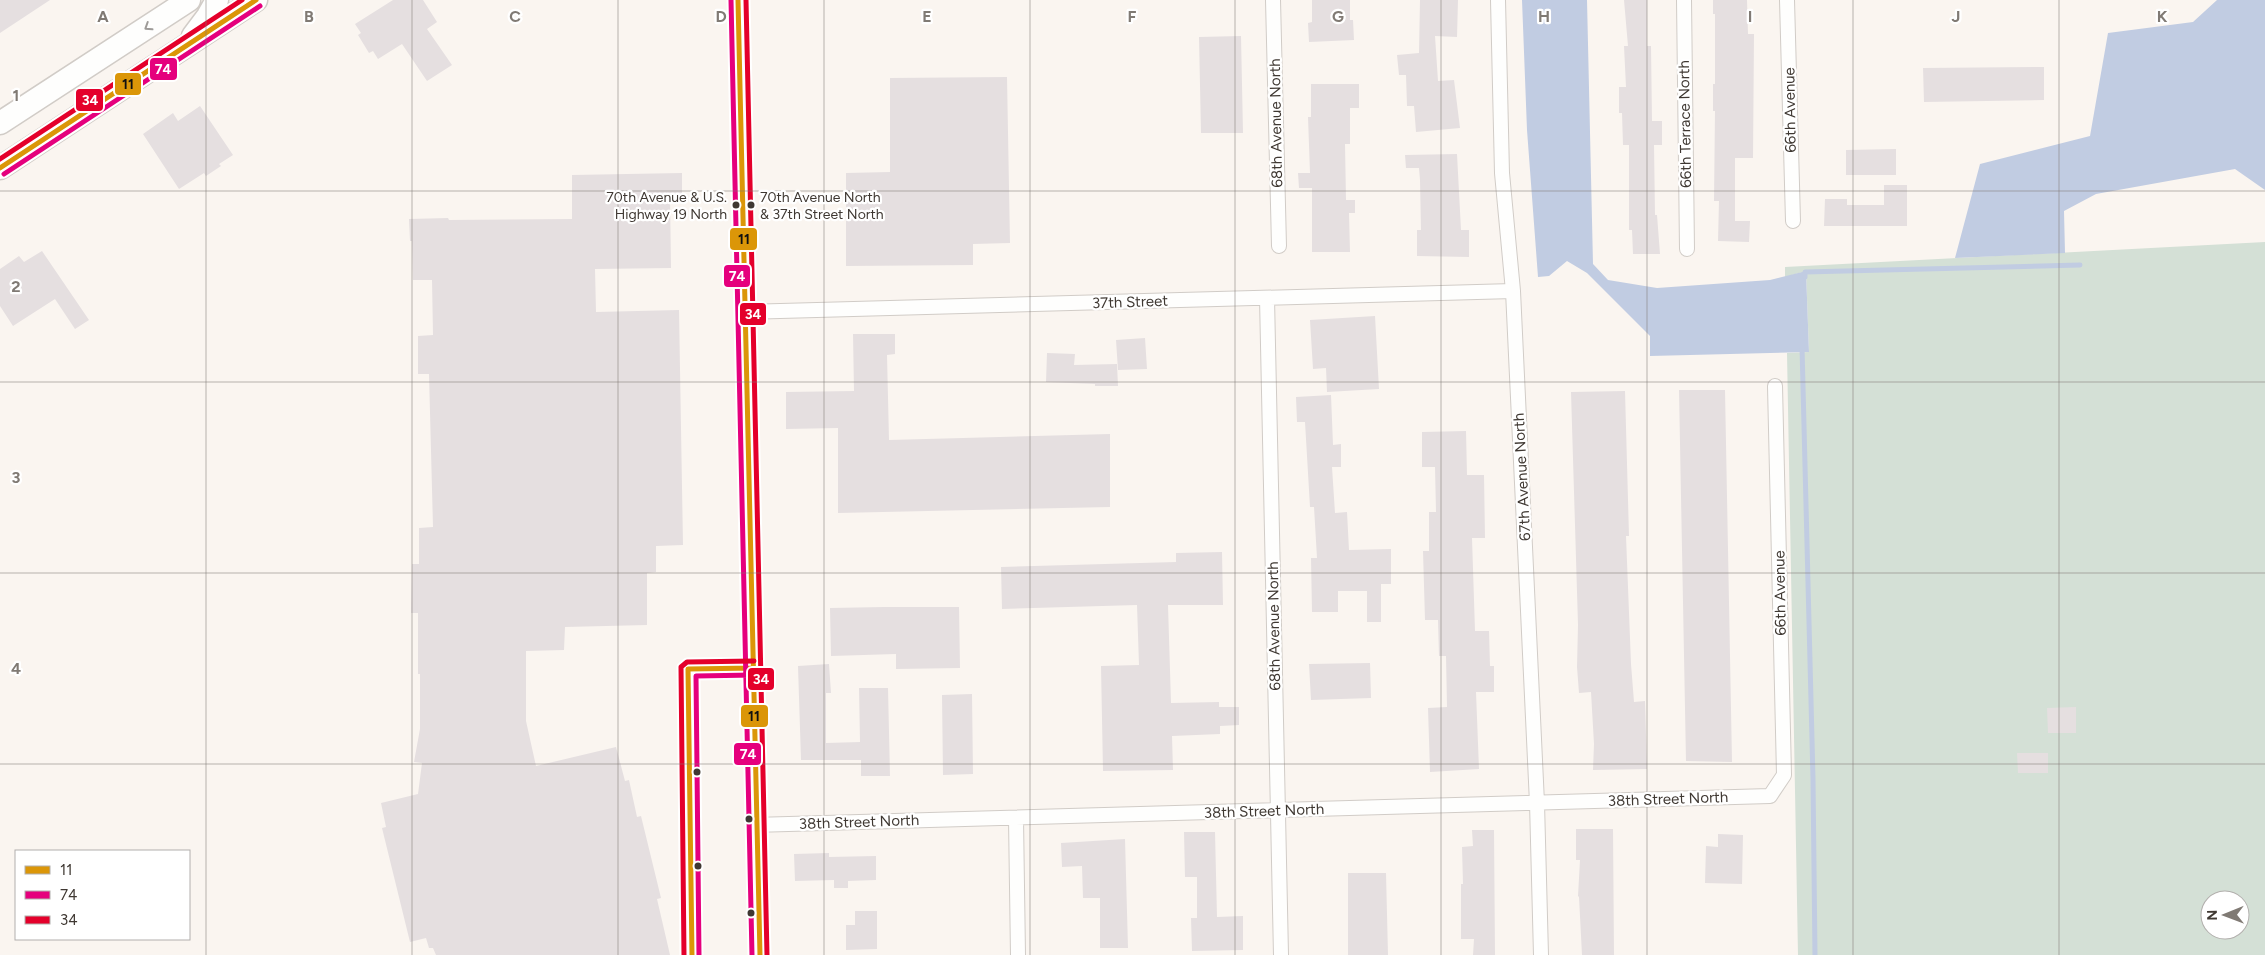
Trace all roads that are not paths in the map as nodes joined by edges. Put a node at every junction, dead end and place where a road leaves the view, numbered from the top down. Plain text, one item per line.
1 (189, 0) edge
2 (256, 0) edge
3 (738, 0) edge
4 (1273, 0) edge
5 (1498, 0) edge
6 (1684, 0) edge
7 (1788, 0) edge
8 (230, 5) edge
9 (0, 123) edge
10 (0, 168) edge
11 (1793, 221) dead end
12 (1279, 246) dead end
13 (1687, 249) dead end
14 (1513, 291) junction
15 (1267, 298) junction
16 (746, 312) junction
17 (1775, 386) dead end
18 (1770, 796) joint
19 (1537, 803) junction
20 (1278, 810) junction
21 (1016, 818) junction
22 (757, 825) junction
23 (760, 955) edge
24 (1018, 955) edge
25 (1281, 955) edge
26 (1541, 955) edge

1 -> 9 highway
2 - 8 highway
3 - 16 street
4 - 12 street, 68th Avenue North
5 - 14 street, 67th Avenue North
6 - 13 street, 66th Terrace North
7 - 11 street, 66th Avenue
8 - 10 highway
14 - 15 street, 37th Street
14 - 19 street, 67th Avenue North
15 - 16 street, 37th Street
15 - 20 street, 68th Avenue North
16 - 22 street
17 - 18 street, 66th Avenue
18 - 19 street, 38th Street North
19 - 20 street, 38th Street North
19 - 26 street, 67th Avenue North
20 - 21 street, 38th Street North
20 - 25 street, 68th Avenue North
21 - 22 street, 38th Street North
21 - 24 street
22 - 23 street

